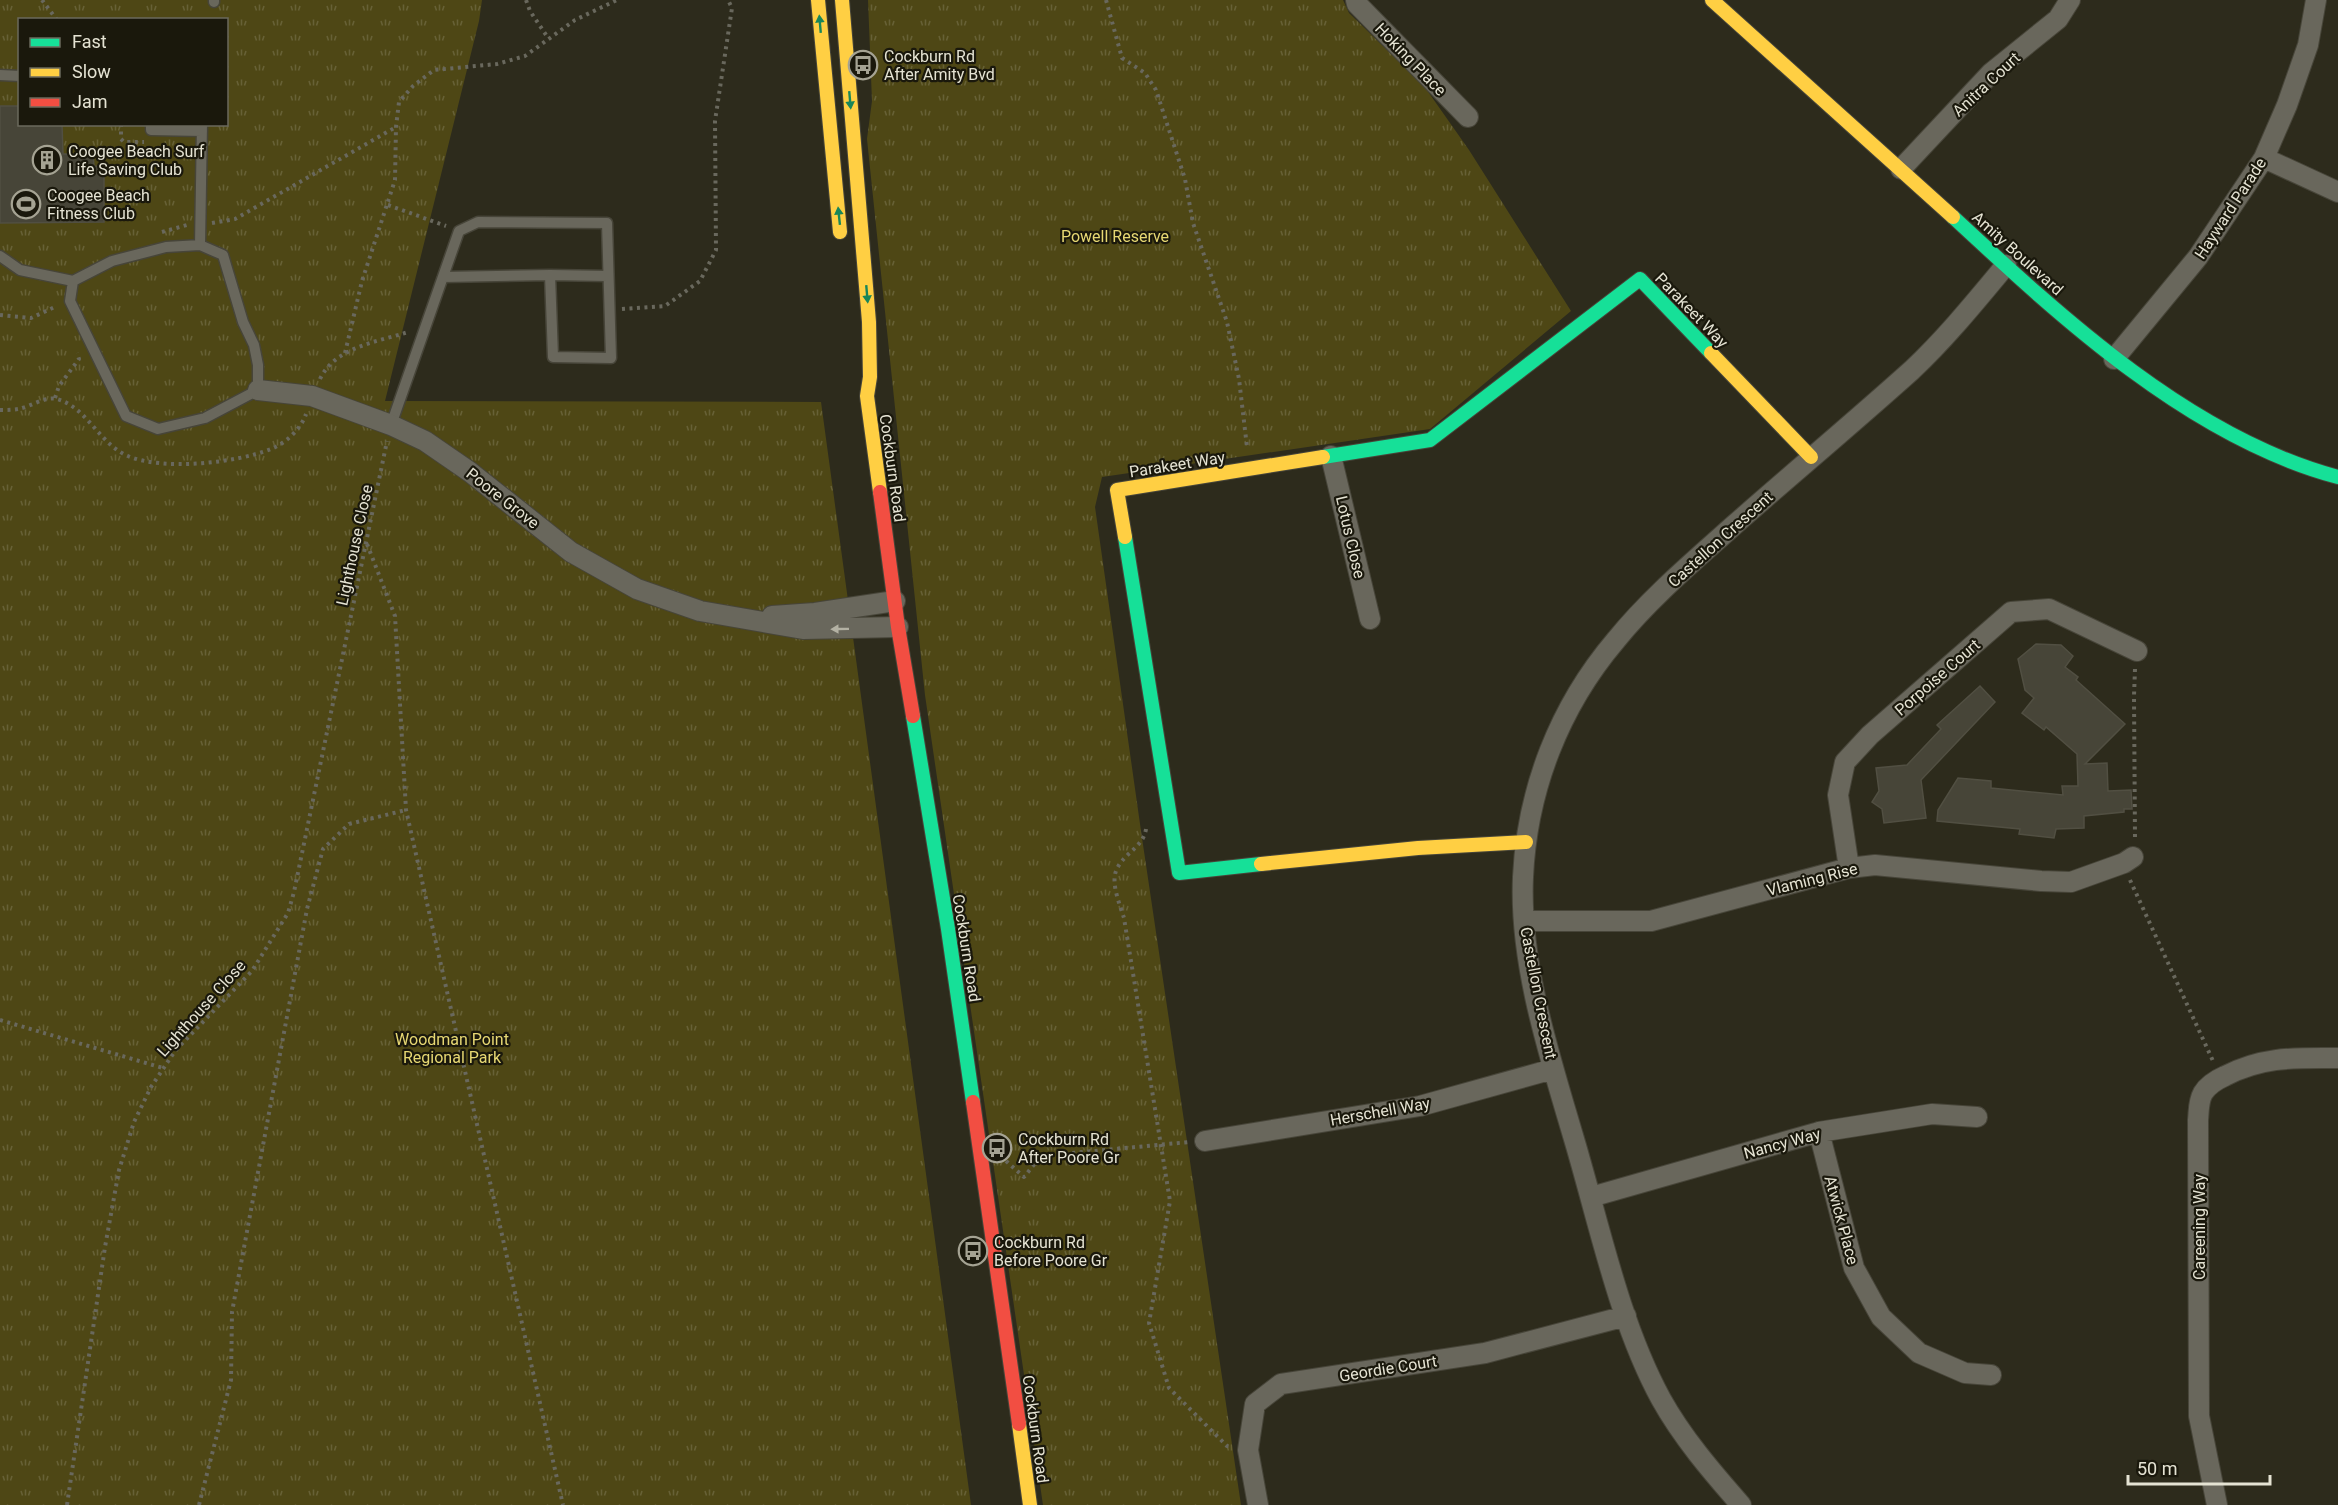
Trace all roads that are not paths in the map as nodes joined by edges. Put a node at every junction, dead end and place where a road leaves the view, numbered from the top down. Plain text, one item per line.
1 (818, 0) edge
2 (842, 0) edge
3 (1356, 0) edge
4 (2070, 0) edge
5 (2316, 0) edge
6 (1725, 4) edge
7 (0, 75) edge
8 (18, 76) edge
9 (1468, 117) dead end
10 (151, 126) edge
11 (202, 128) edge
12 (2264, 158) junction
13 (1901, 169) junction
14 (2338, 192) edge
15 (841, 241) dead end
16 (200, 245) junction
17 (0, 256) edge
18 (2006, 265) junction
19 (550, 275) junction
20 (608, 276) junction
21 (443, 277) junction
22 (73, 281) junction
23 (2114, 359) junction
24 (856, 377) dead end
25 (258, 390) junction
26 (867, 396) junction
27 (391, 425) junction
28 (1331, 456) junction
29 (1811, 457) junction
30 (2338, 477) edge
31 (895, 601) junction
32 (743, 617) junction
33 (1370, 619) dead end
34 (898, 627) junction
35 (2137, 651) dead end
36 (1526, 842) junction
37 (2133, 857) dead end
38 (1849, 868) junction
39 (1524, 921) junction
40 (2338, 1058) edge
41 (1553, 1069) junction
42 (1977, 1117) dead end
43 (1819, 1132) junction
44 (1204, 1141) road end
45 (1591, 1197) junction
46 (1626, 1316) junction
47 (1990, 1375) dead end
48 (1030, 1505) edge
49 (1257, 1505) edge
50 (1741, 1505) edge
51 (2217, 1505) edge

15 -> 1 street
2 -> 26 street, Cockburn Road
3 - 9 street, Hoking Place
4 - 13 street, Anitra Court
5 - 12 street, Hayward Parade
6 - 13 street, Amity Boulevard
7 - 8 lane
10 - 11 lane
11 - 16 lane
12 - 14 street
12 - 23 street, Hayward Parade
13 - 18 street, Amity Boulevard
16 - 22 lane
16 - 25 lane
17 - 22 lane
18 - 23 street, Amity Boulevard
18 - 29 street, Castellon Crescent
19 - 20 lane
19 - 20 lane
19 - 21 lane
20 - 21 lane
21 - 27 lane
22 - 25 lane
23 - 30 street, Amity Boulevard
24 - 26 street, Cockburn Road
25 - 27 street, Poore Grove
26 - 31 street, Cockburn Road
27 - 32 street, Poore Grove
28 - 29 street, Parakeet Way
28 - 33 street, Lotus Close
28 - 36 street, Parakeet Way
29 - 36 street, Castellon Crescent
31 - 32 street, Poore Grove
31 - 34 street, Cockburn Road
34 -> 32 street, Poore Grove
34 - 48 street, Cockburn Road
35 - 38 street, Porpoise Court
36 - 39 street, Castellon Crescent
37 - 38 street, Vlaming Rise
38 - 39 street, Vlaming Rise
39 - 41 street, Castellon Crescent
40 - 51 street, Careening Way
41 - 44 street, Herschell Way
41 - 45 street, Castellon Crescent
42 - 43 street, Nancy Way
43 - 45 street, Nancy Way
43 - 47 street, Atwick Place
45 - 46 street, Castellon Crescent
46 - 49 street, Geordie Court
46 - 50 street, Castellon Crescent

